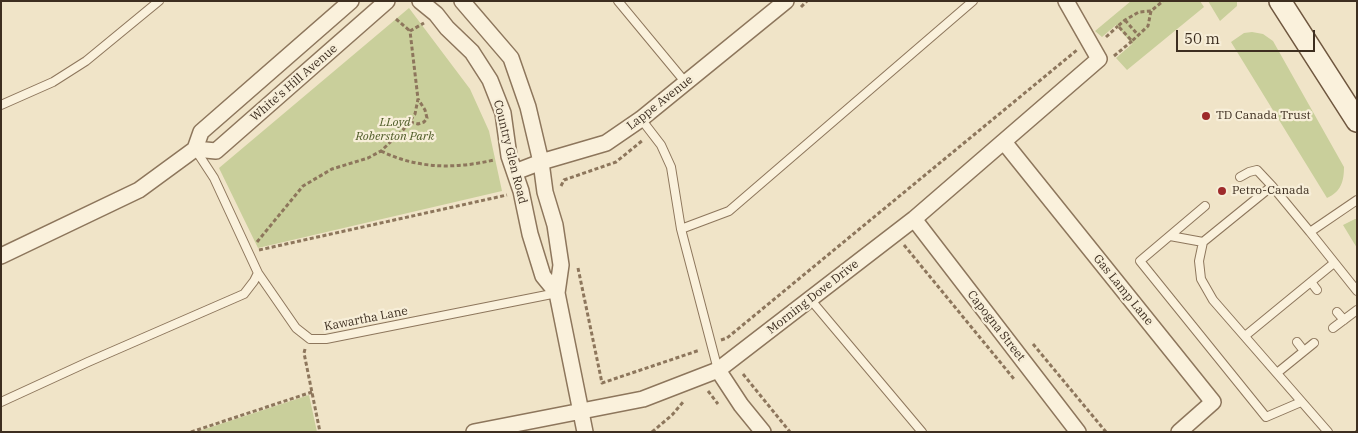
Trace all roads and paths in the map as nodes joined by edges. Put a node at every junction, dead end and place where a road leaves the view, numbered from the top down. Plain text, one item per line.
1 (159, 1) edge
2 (351, 1) edge
3 (387, 1) edge
4 (420, 1) edge
5 (462, 1) edge
6 (618, 1) edge
7 (808, 1) edge
8 (973, 1) edge
9 (1066, 1) edge
10 (1163, 1) edge
11 (1280, 1) edge
12 (788, 4) edge
13 (1151, 11) junction
14 (396, 19) dead end
15 (1125, 20) junction
16 (426, 22) dead end
17 (1118, 26) junction
18 (410, 31) junction
19 (1138, 35) junction
20 (1088, 41) junction
21 (1132, 42) junction
22 (1118, 64) dead end
23 (686, 83) junction
24 (418, 99) junction
25 (1, 105) edge
26 (641, 119) junction
27 (409, 121) junction
28 (1357, 121) edge
29 (652, 133) junction
30 (1004, 142) junction
31 (195, 149) junction
32 (381, 151) junction
33 (509, 156) junction
34 (541, 162) junction
35 (515, 172) junction
36 (1240, 177) dead end
37 (564, 180) junction
38 (544, 185) junction
39 (1272, 186) junction
40 (520, 191) junction
41 (563, 194) dead end
42 (1357, 200) edge
43 (1205, 206) dead end
44 (914, 219) junction
45 (681, 229) junction
46 (1310, 232) junction
47 (1170, 236) junction
48 (1203, 242) junction
49 (903, 244) dead end
50 (249, 252) junction
51 (1, 256) edge
52 (577, 260) dead end
53 (1334, 263) junction
54 (258, 273) junction
55 (1311, 282) junction
56 (1318, 290) dead end
57 (1357, 291) edge
58 (557, 293) junction
59 (810, 299) junction
60 (1357, 310) edge
61 (1274, 312) junction
62 (1337, 312) dead end
63 (1280, 319) dead end
64 (1344, 320) junction
65 (1333, 328) dead end
66 (1246, 336) junction
67 (310, 339) junction
68 (1032, 342) dead end
69 (1297, 342) dead end
70 (1314, 343) dead end
71 (712, 344) junction
72 (1304, 351) junction
73 (749, 368) dead end
74 (718, 370) junction
75 (1277, 373) junction
76 (1020, 387) dead end
77 (706, 389) dead end
78 (312, 392) junction
79 (688, 396) dead end
80 (1, 402) edge
81 (1301, 402) junction
82 (581, 410) junction
83 (724, 410) dead end
84 (191, 432) edge
85 (320, 432) edge
86 (474, 432) edge
87 (585, 432) edge
88 (652, 432) edge
89 (763, 432) edge
90 (790, 432) edge
91 (922, 432) edge
92 (1078, 432) edge
93 (1106, 432) edge
94 (1179, 432) edge
95 (1328, 432) edge

1 - 25 lane
2 - 31 street, White's Hill Avenue
3 - 31 street, White's Hill Avenue
4 - 33 street, Country Glen Road
5 - 34 street, Country Glen Road
6 - 23 lane
7 - 12 path
8 - 45 lane
9 - 20 street
10 - 13 path
11 - 28 main road
12 - 23 street, Lappe Avenue
13 - 15 path
13 - 19 path
14 - 18 path
15 - 17 path
15 - 19 path
16 - 18 path
17 - 20 path
17 - 21 path
18 - 24 path
19 - 21 path
20 - 30 street, Morning Dove Drive
20 - 71 path
21 - 22 path
23 - 26 street, Lappe Avenue
24 - 27 path
24 - 27 path
26 - 29 lane
26 - 34 street, Lappe Avenue
27 - 32 path
29 - 37 path
29 - 45 lane
30 - 44 street, Morning Dove Drive
30 - 94 street, Gas Lamp Lane
31 - 50 lane, Kawartha Lane
31 - 51 street, White's Hill Avenue
32 - 33 path
32 - 50 path
33 - 35 street, Country Glen Road
34 - 35 street, Lappe Avenue
34 - 38 street, Country Glen Road
35 - 40 street, Country Glen Road
36 - 39 lane
37 - 38 path
37 - 41 path
38 - 58 street, Country Glen Road
39 - 46 lane
39 - 48 lane
40 - 50 path
40 - 58 street, Country Glen Road
42 - 46 lane
43 - 47 lane
44 - 59 street, Morning Dove Drive
44 - 92 street, Capogna Street
45 - 71 lane
46 - 53 lane
47 - 48 lane
47 - 81 lane
48 - 66 lane
49 - 76 path
50 - 54 lane, Kawartha Lane
52 - 71 path
53 - 55 lane
53 - 57 lane
54 - 67 lane, Kawartha Lane
54 - 80 lane
55 - 56 lane
55 - 61 lane
58 - 67 lane, Kawartha Lane
58 - 82 street, Country Glen Road
59 - 74 street, Morning Dove Drive
59 - 91 lane
60 - 64 lane
61 - 63 lane
61 - 66 lane
62 - 64 lane
64 - 65 lane
66 - 75 lane
67 - 78 path
68 - 93 path
69 - 72 lane
70 - 72 lane
71 - 74 lane
72 - 75 lane
73 - 90 path
74 - 82 street, Morning Dove Drive
74 - 89 street
75 - 81 lane
77 - 83 path
78 - 84 path
78 - 85 path
79 - 88 path
81 - 95 lane
82 - 86 street, Morning Dove Drive
82 - 87 street, Country Glen Road

